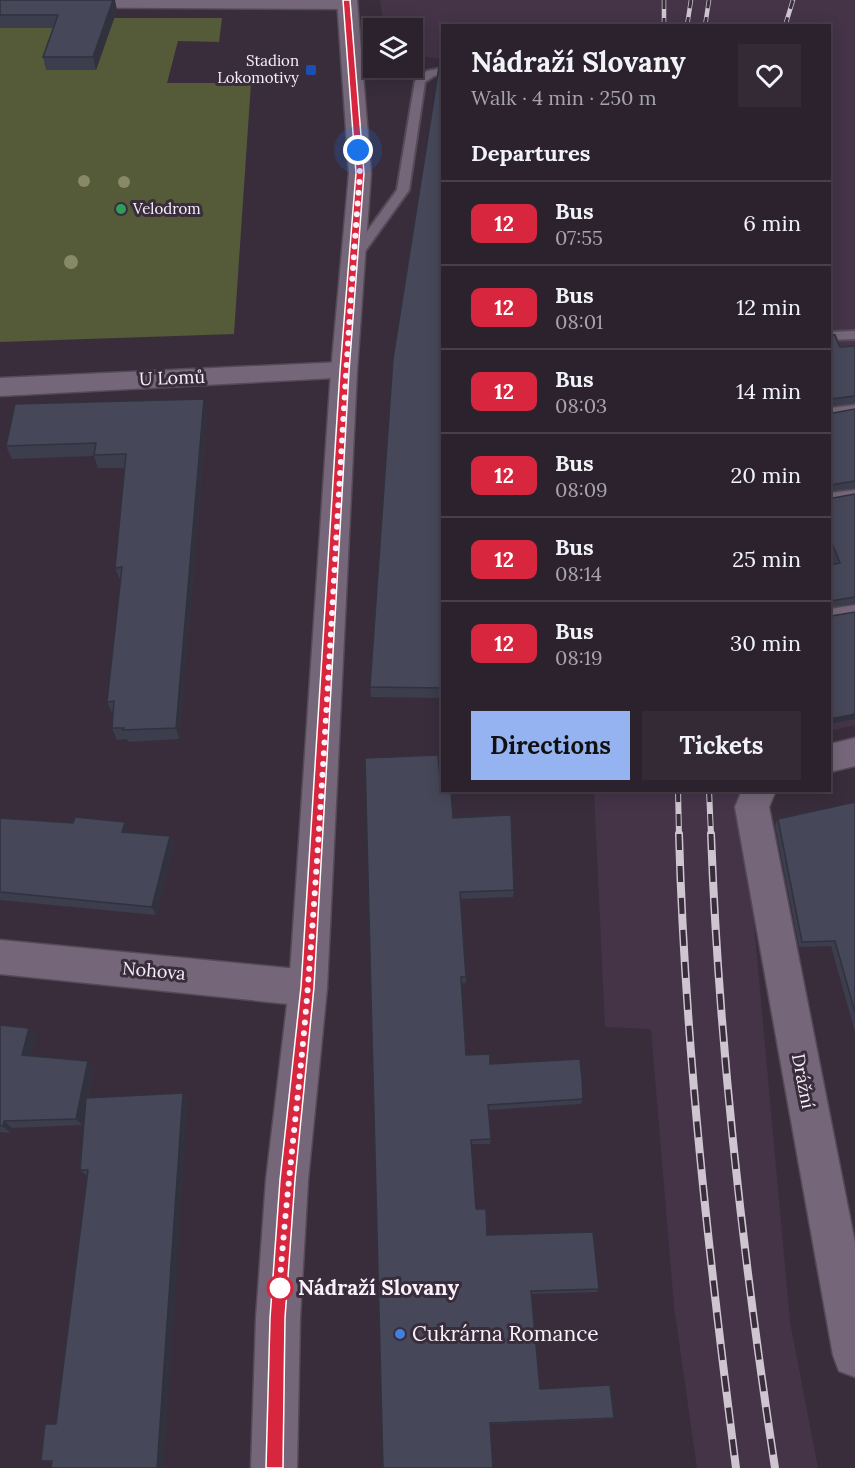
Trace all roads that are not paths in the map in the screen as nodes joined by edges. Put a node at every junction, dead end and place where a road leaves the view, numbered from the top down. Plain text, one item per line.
1 (0, 1) edge
2 (347, 2) edge
3 (441, 71) edge
4 (353, 258) junction
5 (855, 335) edge
6 (831, 336) edge
7 (344, 371) junction
8 (0, 387) edge
9 (855, 410) edge
10 (831, 413) edge
11 (855, 495) edge
12 (831, 498) edge
13 (855, 611) edge
14 (831, 615) edge
15 (855, 752) edge
16 (831, 758) edge
17 (755, 799) edge
18 (0, 957) edge
19 (308, 987) junction
20 (855, 1355) edge
21 (274, 1468) edge

1 - 2 street
2 - 4 street
3 - 4 lane
4 - 7 street
5 - 6 lane
7 - 8 street, U Lomů
7 - 19 street
9 - 10 lane
11 - 12 lane
13 - 14 lane
15 - 16 street
17 - 20 street, Drážní
18 - 19 street, Nohova
19 - 21 street

